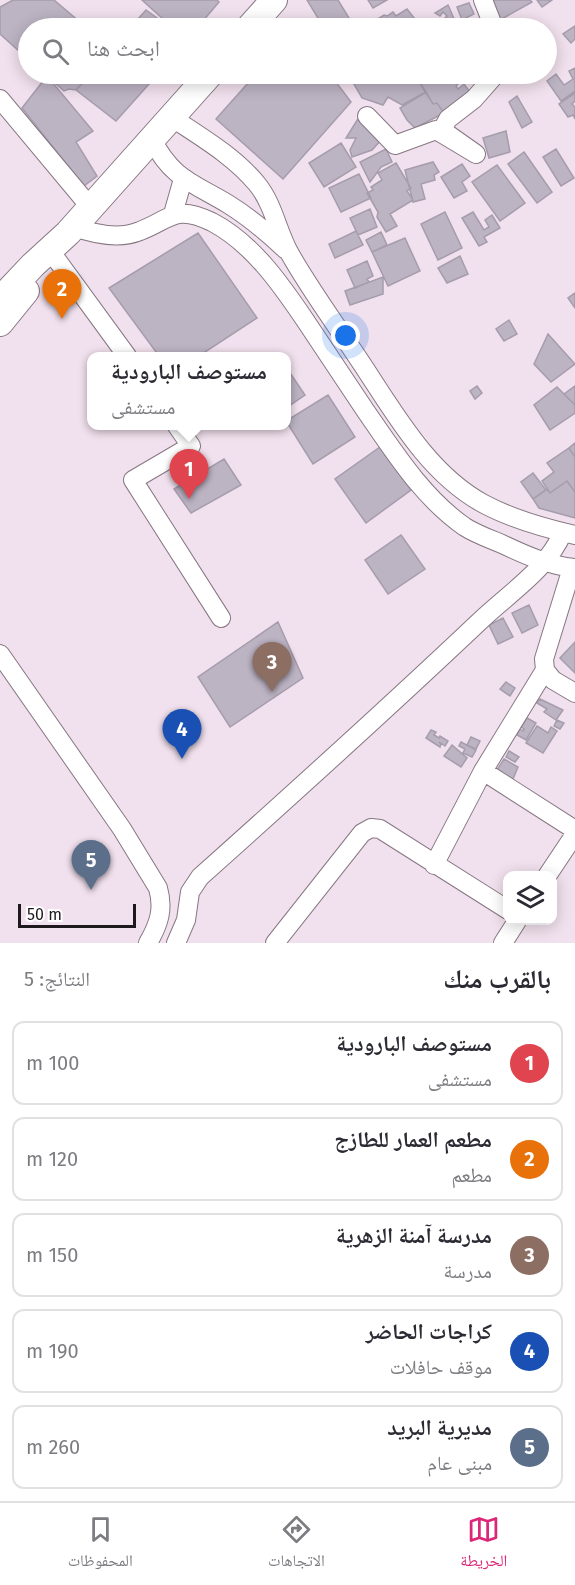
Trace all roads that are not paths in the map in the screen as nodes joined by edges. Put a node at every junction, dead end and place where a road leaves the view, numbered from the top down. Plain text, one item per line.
1 (274, 0) edge
2 (483, 0) edge
3 (258, 18) edge
4 (490, 18) edge
5 (201, 84) edge
6 (487, 84) edge
7 (0, 99) edge
8 (367, 116) dead end
9 (171, 117) junction
10 (152, 139) junction
11 (183, 179) junction
12 (91, 208) junction
13 (173, 214) junction
14 (71, 230) junction
15 (289, 253) junction
16 (54, 256) junction
17 (3, 289) edge
18 (0, 323) edge
19 (123, 352) edge
20 (180, 430) edge
21 (569, 533) edge
22 (545, 562) junction
23 (573, 568) edge
24 (221, 618) dead end
25 (0, 654) edge
26 (544, 670) junction
27 (575, 693) edge
28 (483, 771) junction
29 (575, 832) edge
30 (434, 865) junction
31 (550, 871) edge
32 (503, 908) edge
33 (161, 916) junction
34 (515, 925) edge
35 (180, 936) edge
36 (148, 943) edge
37 (275, 943) edge
38 (502, 943) edge

1 - 3 main road
2 - 4 street
5 - 9 main road
6 - 8 street
7 - 12 street
9 - 10 main road
9 - 15 street
10 - 11 street
10 - 12 main road
11 - 13 street
11 - 15 street
12 - 14 main road
13 - 14 street
13 - 22 street
14 - 16 main road
14 - 17 main road
15 - 21 street
16 - 18 main road
16 - 19 street
20 - 24 street
21 - 22 street
22 - 23 street
22 - 35 street
23 - 26 street
25 - 33 street
26 - 27 street
26 - 28 street
28 - 29 street
28 - 30 street
29 - 31 street
30 - 32 street
30 - 37 street
33 - 35 street
33 - 36 street
34 - 38 street

